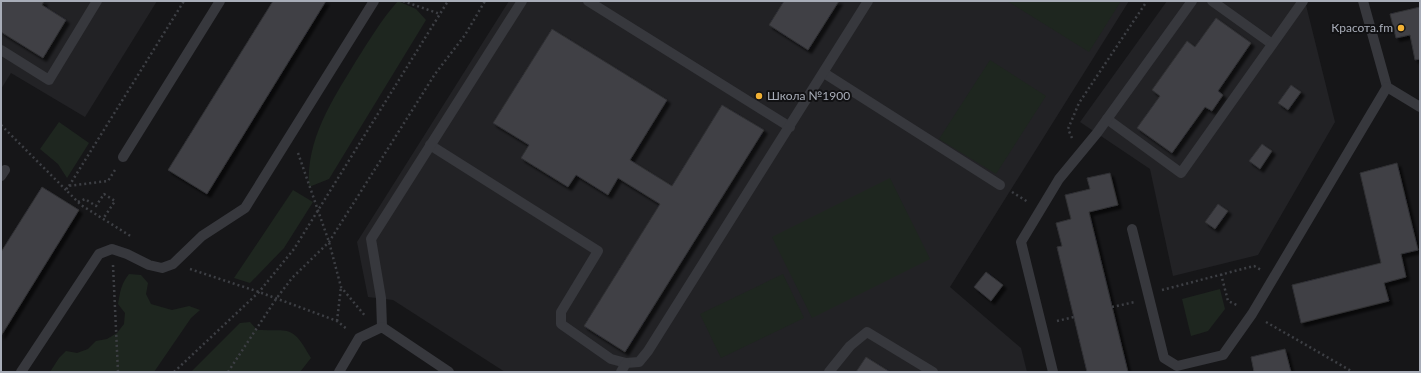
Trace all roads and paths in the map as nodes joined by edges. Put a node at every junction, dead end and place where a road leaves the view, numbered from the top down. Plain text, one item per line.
1 (97, 1) edge
2 (184, 1) edge
3 (220, 1) edge
4 (374, 1) edge
5 (403, 1) edge
6 (417, 1) edge
7 (448, 1) edge
8 (485, 1) edge
9 (522, 1) edge
10 (588, 1) edge
11 (868, 1) edge
12 (1147, 1) edge
13 (1192, 1) edge
14 (1212, 1) edge
15 (1303, 1) edge
16 (1363, 1) edge
17 (415, 5) junction
18 (440, 14) junction
19 (1272, 44) junction
20 (1, 50) edge
21 (824, 73) junction
22 (1387, 87) junction
23 (1420, 106) edge
24 (1107, 119) junction
25 (1, 125) edge
26 (790, 127) junction
27 (295, 128) junction
28 (430, 146) junction
29 (1079, 155) junction
30 (122, 157) joint
31 (1000, 185) dead end
32 (68, 186) junction
33 (66, 190) junction
34 (1013, 193) dead end
35 (1024, 199) dead end
36 (78, 202) junction
37 (318, 208) junction
38 (103, 219) junction
39 (1132, 229) dead end
40 (135, 240) dead end
41 (329, 242) junction
42 (112, 249) junction
43 (173, 264) junction
44 (1273, 277) junction
45 (341, 287) junction
46 (259, 292) junction
47 (1148, 296) junction
48 (276, 299) junction
49 (1112, 307) dead end
50 (337, 321) junction
51 (341, 325) dead end
52 (379, 328) junction
53 (1314, 350) dead end
54 (624, 368) edge
55 (21, 372) edge
56 (118, 372) edge
57 (174, 372) edge
58 (228, 372) edge
59 (338, 372) edge
60 (452, 372) edge
61 (830, 372) edge
62 (933, 372) edge
63 (1053, 372) edge
64 (1353, 372) edge

1 - 20 lane
2 - 32 path
3 - 30 lane
4 - 27 lane
5 - 17 path
6 - 17 path
7 - 18 path
8 - 41 path
9 - 28 lane
10 - 26 lane
11 - 21 lane
12 - 29 path
13 - 24 lane
14 - 19 lane
15 - 19 lane
16 - 22 lane
17 - 18 path
18 - 37 path
19 - 24 lane
21 - 26 lane
21 - 31 lane
22 - 23 lane
22 - 44 lane
24 - 29 lane
25 - 33 path
26 - 54 lane
27 - 37 path
27 - 43 lane
28 - 52 lane
28 - 54 lane
29 - 63 lane
30 - 32 path
32 - 33 path
33 - 36 path
34 - 35 path
36 - 38 path
36 - 38 path
37 - 41 path
37 - 46 path
38 - 40 path
39 - 47 lane
41 - 45 path
41 - 48 path
42 - 43 lane
42 - 55 lane
42 - 56 path
43 - 46 path
44 - 47 path
44 - 47 lane
45 - 50 path
45 - 52 path
46 - 48 path
46 - 57 path
47 - 49 path
48 - 50 path
48 - 58 path
50 - 51 path
52 - 59 lane
52 - 60 lane
53 - 64 path
61 - 62 lane

